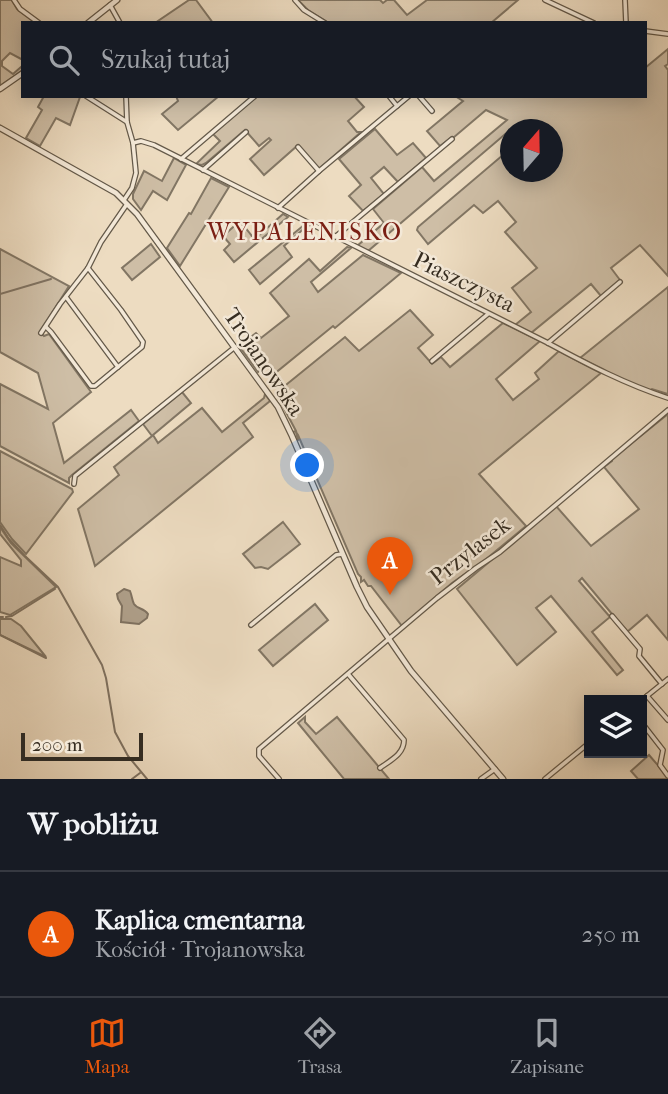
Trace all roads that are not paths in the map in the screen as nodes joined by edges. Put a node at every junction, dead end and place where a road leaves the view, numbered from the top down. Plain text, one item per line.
1 (14, 0) edge
2 (117, 0) edge
3 (295, 0) edge
4 (544, 0) edge
5 (625, 0) edge
6 (110, 5) junction
7 (36, 21) edge
8 (90, 21) edge
9 (119, 21) edge
10 (322, 21) edge
11 (590, 21) edge
12 (626, 21) edge
13 (647, 31) edge
14 (668, 34) edge
15 (21, 74) edge
16 (0, 89) edge
17 (89, 98) edge
18 (126, 98) edge
19 (253, 98) edge
20 (391, 98) edge
21 (407, 98) edge
22 (421, 98) edge
23 (397, 106) junction
24 (432, 111) dead end
25 (127, 122) junction
26 (0, 128) edge
27 (246, 132) dead end
28 (452, 139) dead end
29 (133, 143) junction
30 (298, 147) dead end
31 (181, 159) junction
32 (204, 170) junction
33 (319, 171) junction
34 (126, 202) junction
35 (278, 208) junction
36 (335, 237) junction
37 (88, 268) junction
38 (620, 282) dead end
39 (66, 297) junction
40 (488, 314) junction
41 (46, 327) junction
42 (41, 333) dead end
43 (548, 343) junction
44 (235, 347) junction
45 (432, 361) dead end
46 (118, 367) junction
47 (668, 398) edge
48 (668, 410) edge
49 (74, 484) dead end
50 (342, 554) junction
51 (612, 616) dead end
52 (251, 625) dead end
53 (388, 640) junction
54 (348, 674) junction
55 (668, 679) edge
56 (662, 684) junction
57 (647, 696) joint
58 (668, 720) edge
59 (647, 729) edge
60 (584, 748) edge
61 (380, 768) dead end
62 (495, 769) junction
63 (668, 776) edge
64 (279, 779) edge
65 (481, 779) edge
66 (503, 779) edge
67 (545, 779) edge

1 - 7 street
2 - 6 street
3 - 10 street
4 - 11 street
5 - 12 street
6 - 8 street
6 - 9 street
13 - 14 street
15 - 16 street
17 - 25 street
18 - 25 street
19 - 31 street
20 - 23 street
21 - 23 street
22 - 24 street
23 - 33 street
25 - 29 street
26 - 34 street, Trojanowska
27 - 32 street
28 - 36 street
29 - 31 street, Piaszczysta
29 - 34 street
30 - 33 street
31 - 32 street, Piaszczysta
32 - 35 street, Piaszczysta
33 - 35 street
34 - 37 street
34 - 44 street, Trojanowska
35 - 36 street, Piaszczysta
36 - 40 street, Piaszczysta
37 - 39 street
37 - 46 street
38 - 43 street
39 - 41 street
39 - 46 street
40 - 43 street, Piaszczysta
40 - 45 street
41 - 42 street
41 - 46 street
43 - 47 street, Piaszczysta
44 - 49 street
44 - 50 street, Trojanowska
48 - 53 street, Przylasek
50 - 52 street
50 - 53 street, Trojanowska
51 - 56 street
53 - 54 street, Przylasek
53 - 62 street, Trojanowska
54 - 61 street
54 - 64 street, Przylasek
55 - 56 street
56 - 57 street
57 - 58 street
59 - 63 street
60 - 67 street
62 - 65 street
62 - 66 street, Trojanowska

